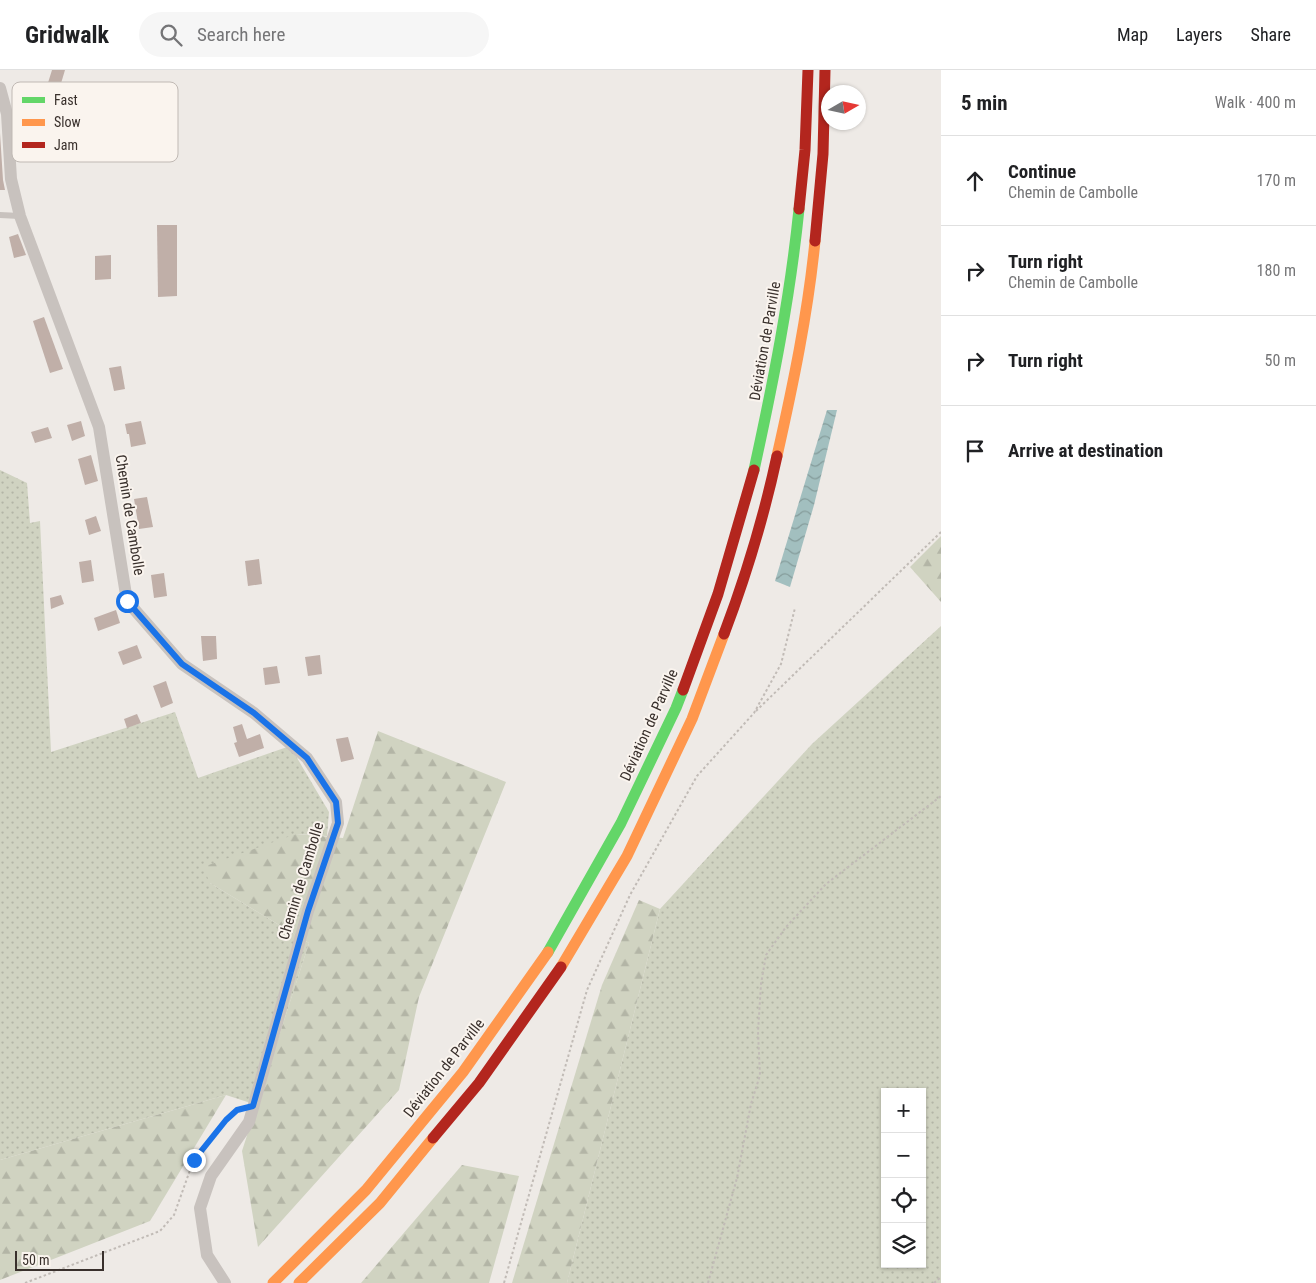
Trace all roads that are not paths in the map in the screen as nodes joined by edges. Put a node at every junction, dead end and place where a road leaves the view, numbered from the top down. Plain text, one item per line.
1 (808, 70) edge
2 (825, 70) edge
3 (1, 91) edge
4 (0, 215) edge
5 (20, 216) junction
6 (224, 1282) edge
7 (273, 1283) edge
8 (299, 1283) edge

1 - 7 highway, Déviation de Parville
2 - 8 highway
3 - 5 street, Chemin de Cambolle
4 - 5 lane
5 - 6 street, Chemin de Cambolle

